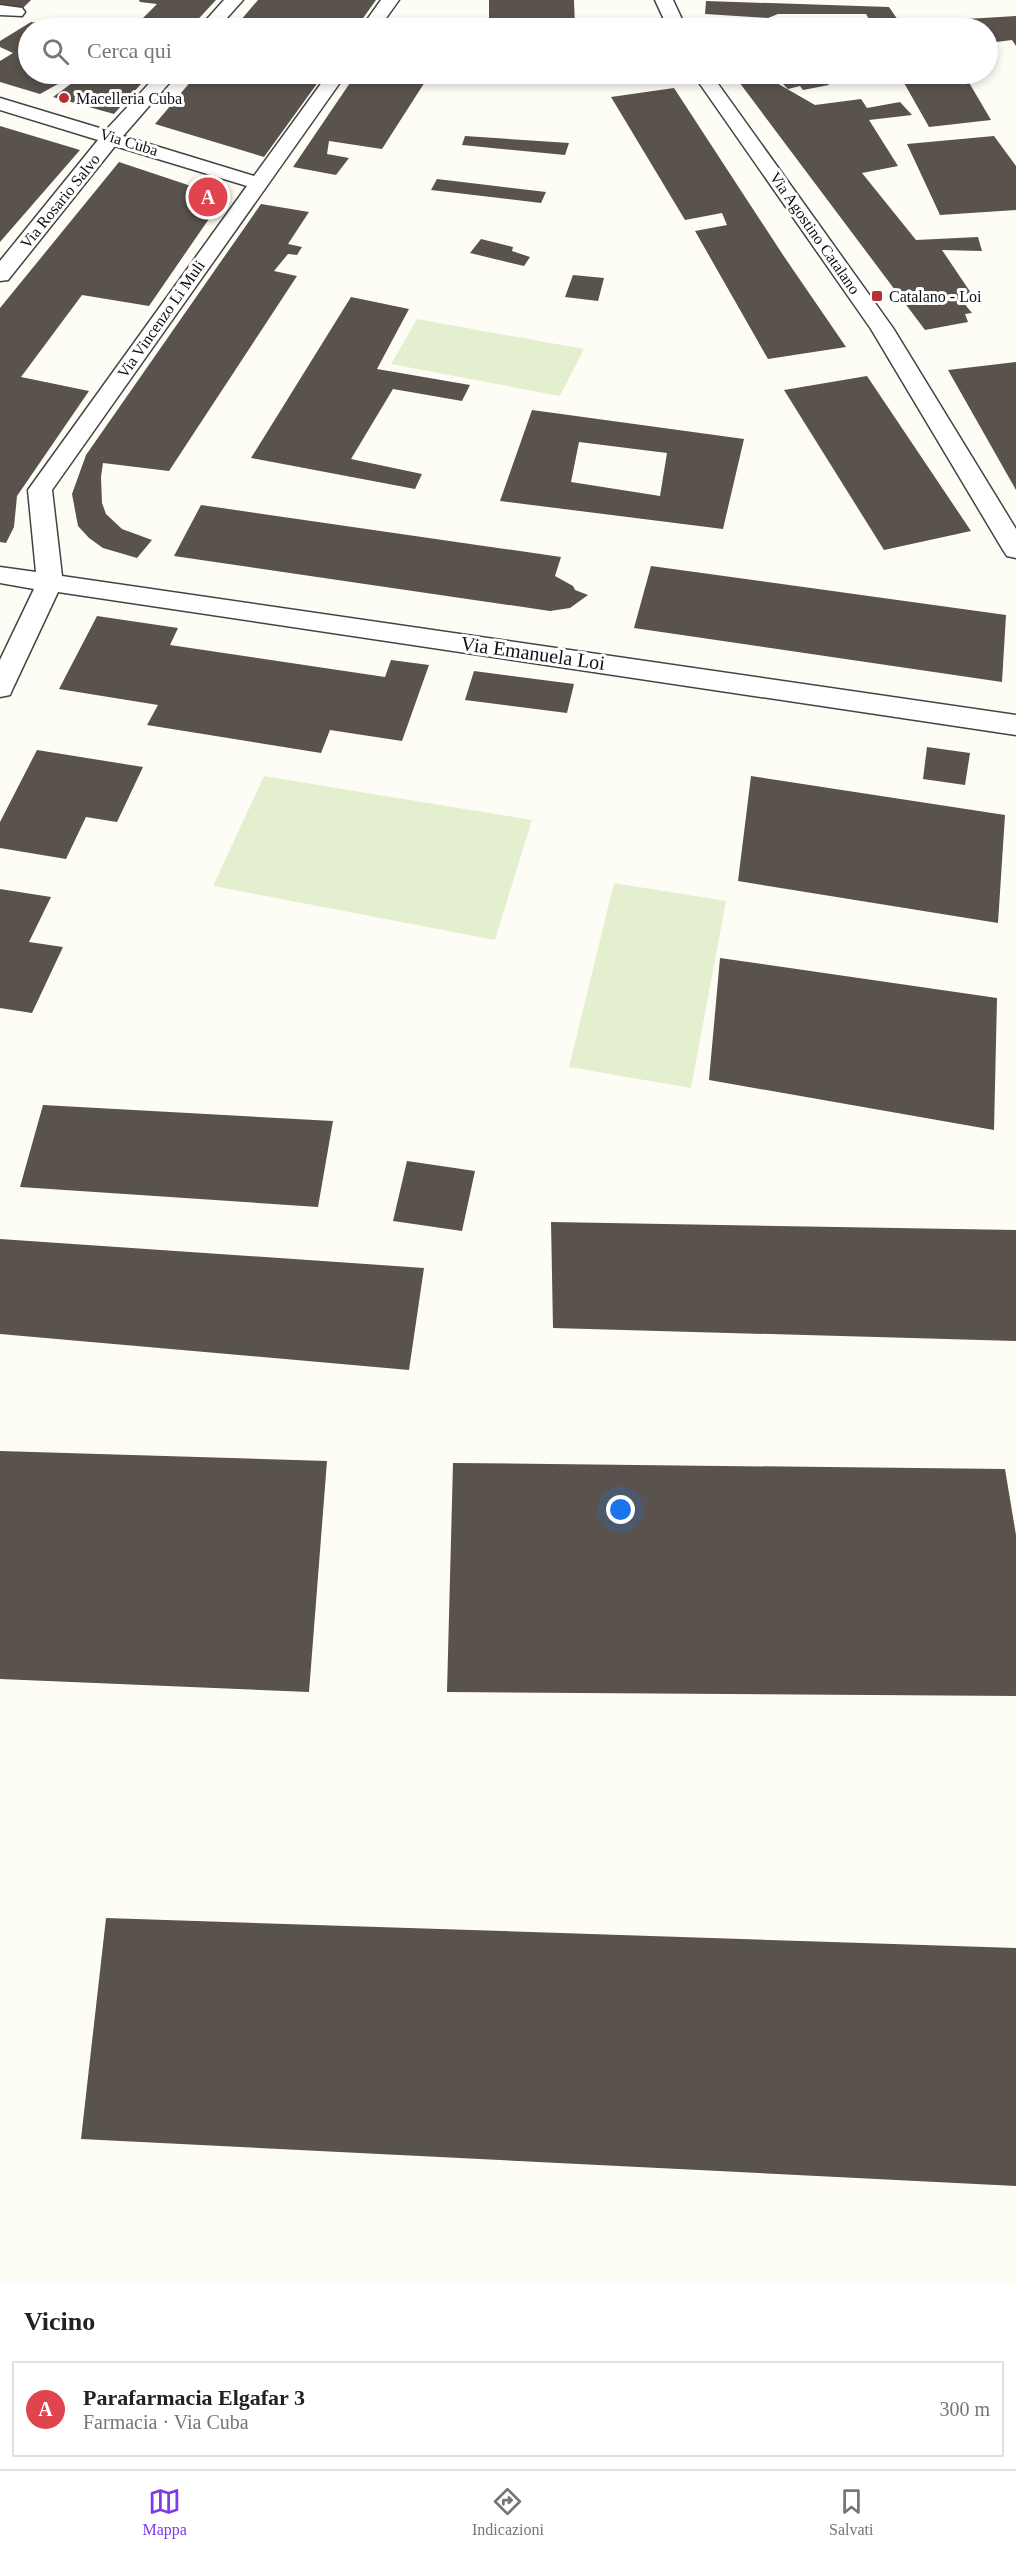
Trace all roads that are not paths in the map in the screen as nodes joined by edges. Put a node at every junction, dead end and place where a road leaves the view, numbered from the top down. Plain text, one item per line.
1 (234, 0) edge
2 (390, 0) edge
3 (664, 0) edge
4 (217, 18) edge
5 (377, 18) edge
6 (672, 18) edge
7 (159, 84) edge
8 (330, 84) edge
9 (709, 84) edge
10 (0, 104) edge
11 (112, 136) junction
12 (257, 183) junction
13 (0, 275) edge
14 (1016, 550) edge
15 (0, 575) edge
16 (50, 582) junction
17 (0, 688) edge
18 (1016, 725) edge

1 - 4 street
2 - 5 street
3 - 6 street
7 - 11 street, Via Rosario Salvo
8 - 12 street, Via Vincenzo Li Muli
9 - 14 street, Via Agostino Catalano
10 - 11 street, Via Cuba
11 - 12 street, Via Cuba
11 - 13 street, Via Rosario Salvo
12 - 16 street, Via Vincenzo Li Muli
15 - 16 street, Via Emanuela Loi
16 - 17 street
16 - 18 street, Via Emanuela Loi

